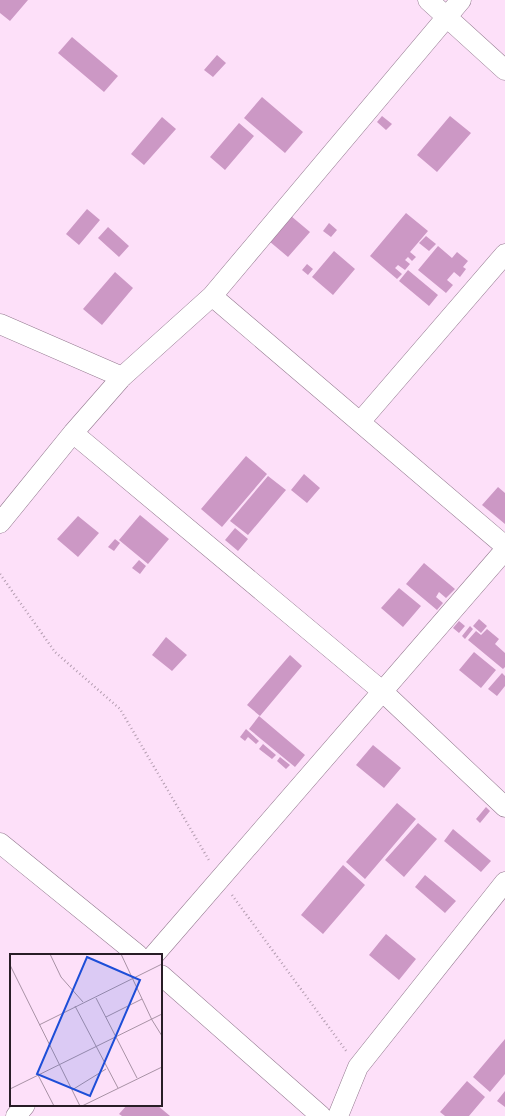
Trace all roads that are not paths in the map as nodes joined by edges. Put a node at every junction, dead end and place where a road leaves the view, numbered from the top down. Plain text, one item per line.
1 (428, 0) edge
2 (461, 0) edge
3 (447, 17) junction
4 (505, 70) edge
5 (505, 254) edge
6 (212, 296) junction
7 (0, 324) edge
8 (122, 377) junction
9 (360, 422) junction
10 (73, 434) junction
11 (0, 523) edge
12 (505, 546) edge
13 (505, 550) edge
14 (382, 691) junction
15 (505, 807) edge
16 (0, 843) edge
17 (505, 882) edge
18 (137, 954) edge
19 (155, 954) edge
20 (162, 976) edge
21 (24, 1106) edge
22 (16, 1116) edge
23 (321, 1116) edge
24 (338, 1116) edge

1 - 3 street
2 - 3 street
3 - 4 street
3 - 6 street
5 - 9 street
6 - 8 street
6 - 9 street
7 - 8 street
8 - 10 street
9 - 12 street
10 - 11 street
10 - 14 street
13 - 14 street
14 - 15 street
14 - 19 street
16 - 18 street
17 - 24 street
20 - 23 street
21 - 22 street

